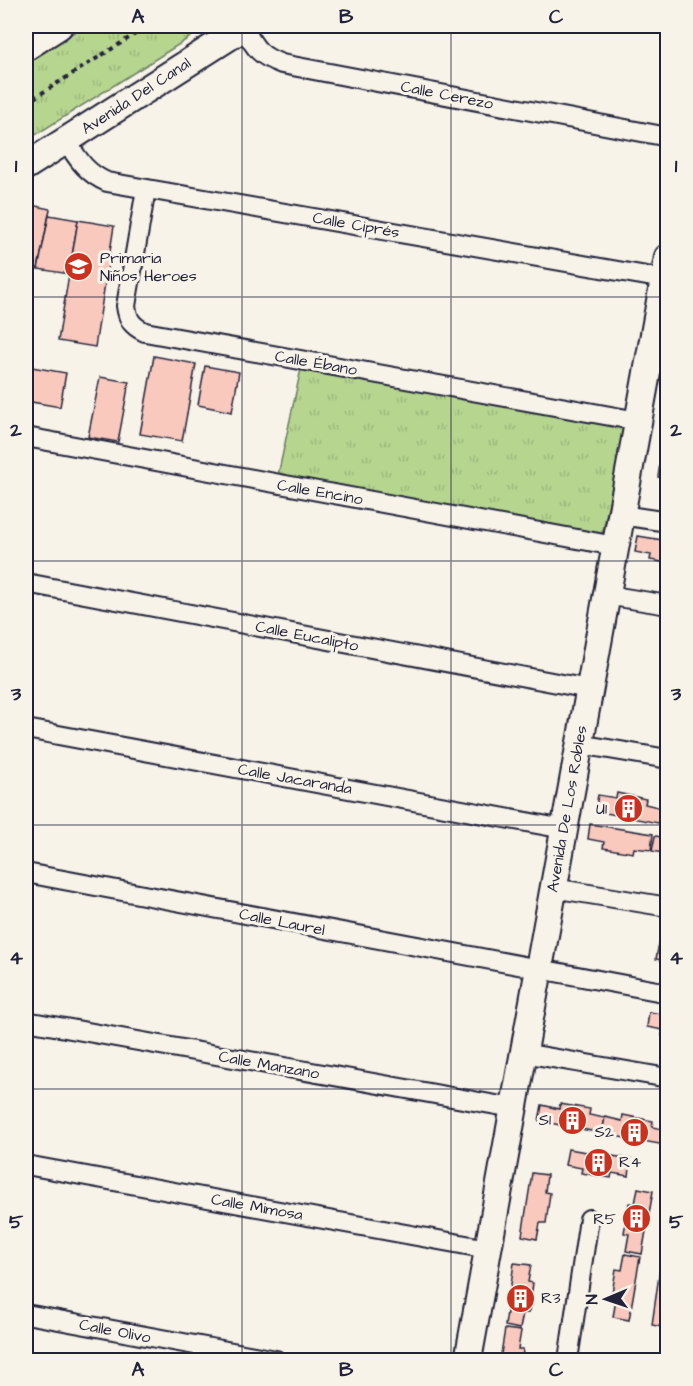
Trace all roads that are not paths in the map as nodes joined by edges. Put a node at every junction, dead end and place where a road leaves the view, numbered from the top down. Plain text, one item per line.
1 (59, 26) edge
2 (245, 26) edge
3 (26, 47) edge
4 (668, 137) edge
5 (66, 141) junction
6 (26, 166) edge
7 (146, 189) junction
8 (666, 268) edge
9 (638, 421) junction
10 (26, 437) edge
11 (621, 515) junction
12 (668, 522) edge
13 (615, 546) junction
14 (26, 583) edge
15 (606, 595) junction
16 (668, 605) edge
17 (589, 689) junction
18 (26, 729) edge
19 (579, 744) junction
20 (668, 759) edge
21 (564, 829) junction
22 (26, 873) edge
23 (553, 888) junction
24 (668, 907) edge
25 (538, 970) junction
26 (668, 993) edge
27 (26, 1021) edge
28 (523, 1053) junction
29 (668, 1078) edge
30 (513, 1108) junction
31 (26, 1165) edge
32 (589, 1219) dead end
33 (488, 1250) junction
34 (26, 1314) edge
35 (276, 1360) edge
36 (468, 1360) edge
37 (568, 1360) edge

1 - 3 street
2 - 4 street, Calle Cerezo
2 - 5 street, Avenida Del Canal
5 - 6 street, Avenida Del Canal
5 - 7 street, Calle Ciprés
7 - 8 street, Calle Ciprés
7 - 9 street, Calle Ébano
8 - 9 street, Avenida De Los Robles
9 - 11 street, Avenida De Los Robles
10 - 13 street, Calle Encino
11 - 12 street
11 - 13 street, Avenida De Los Robles
13 - 15 street, Avenida De Los Robles
14 - 17 street, Calle Eucalipto
15 - 16 street
15 - 17 street, Avenida De Los Robles
17 - 19 street, Avenida De Los Robles
18 - 21 street, Calle Jacaranda
19 - 20 street
19 - 21 street, Avenida De Los Robles
21 - 23 street, Avenida De Los Robles
22 - 25 street, Calle Laurel
23 - 24 street
23 - 25 street, Avenida De Los Robles
25 - 26 street, Calle Laurel
25 - 28 street, Avenida De Los Robles
27 - 30 street, Calle Manzano
28 - 29 street
28 - 30 street, Avenida De Los Robles
30 - 33 street, Avenida De Los Robles
31 - 33 street, Calle Mimosa
32 - 37 street
33 - 36 street, Avenida De Los Robles
34 - 35 street, Calle Olivo

